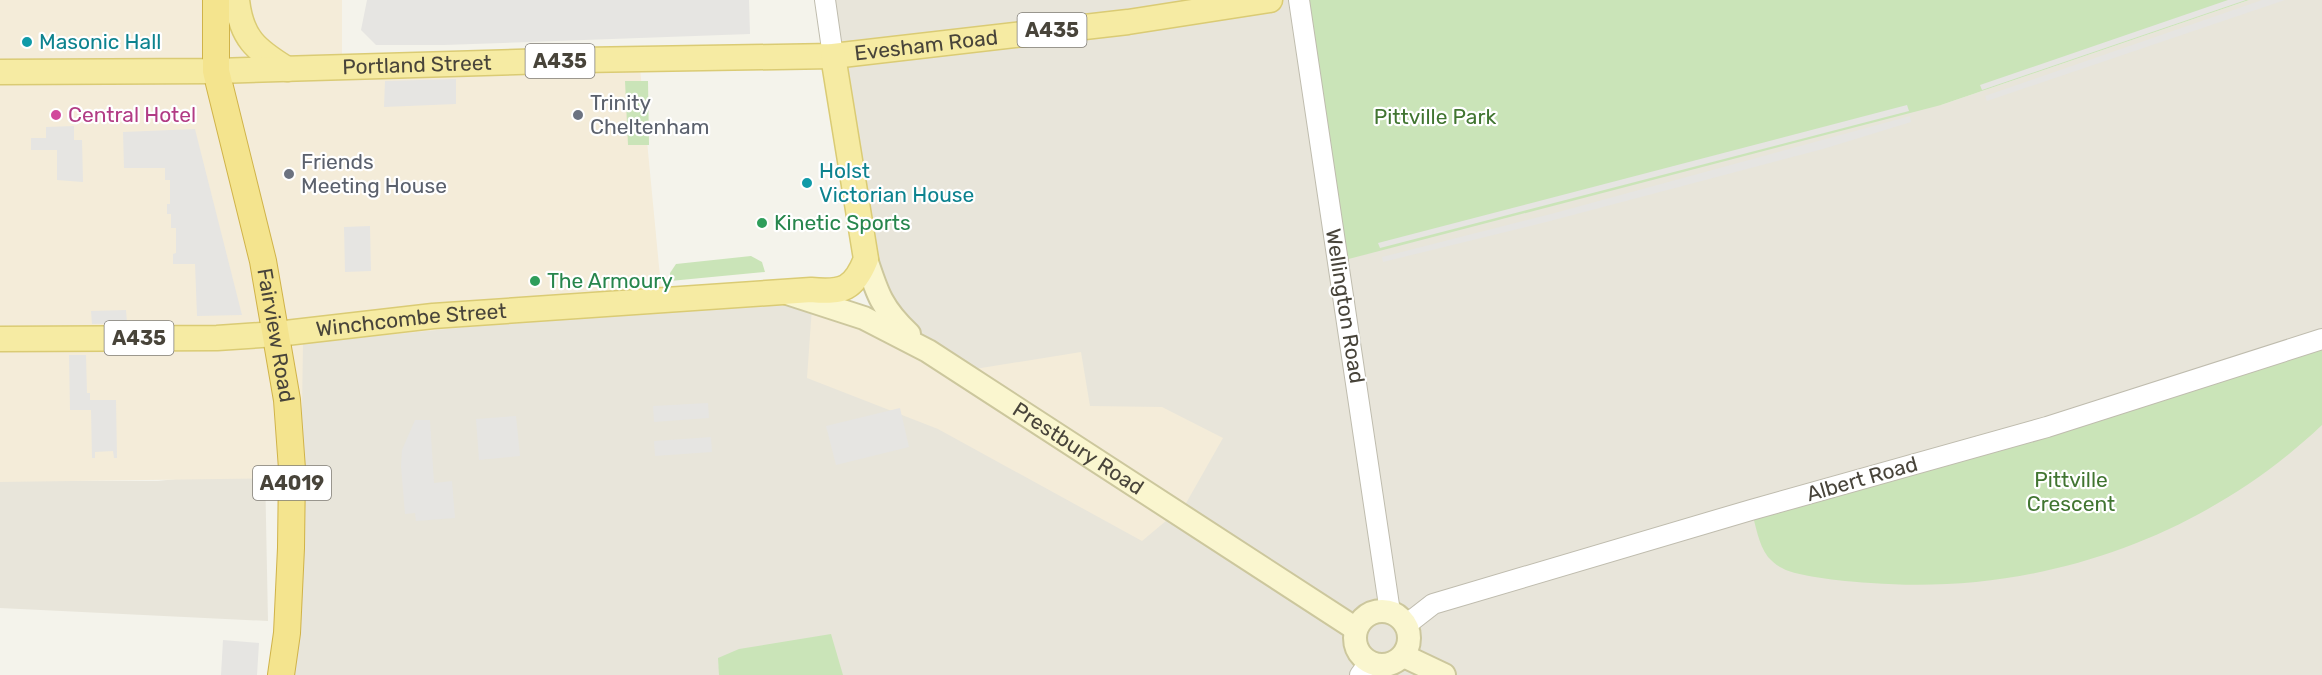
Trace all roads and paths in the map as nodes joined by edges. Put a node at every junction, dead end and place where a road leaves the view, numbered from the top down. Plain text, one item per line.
1 (216, 0) edge
2 (237, 0) edge
3 (825, 0) edge
4 (1270, 0) edge
5 (1299, 0) edge
6 (834, 56) junction
7 (287, 69) junction
8 (216, 71) junction
9 (0, 72) edge
10 (866, 259) junction
11 (787, 293) junction
12 (277, 334) junction
13 (0, 339) edge
14 (2322, 339) edge
15 (928, 351) junction
16 (1398, 619) junction
17 (1356, 628) junction
18 (1404, 656) junction
19 (1364, 669) edge
20 (281, 675) edge
21 (1443, 675) edge

1 - 8 highway, Fairview Road / A4019
2 - 7 main road
3 - 6 street
4 - 6 main road, Evesham Road / A435
5 - 16 street, Wellington Road
6 - 7 main road, Portland Street / A435
6 - 10 main road
7 - 8 main road, Portland Street / A435
8 - 9 main road, Portland Street / A435
8 - 12 highway, Fairview Road / A4019
10 - 11 main road, A435
10 - 15 main road
11 - 12 main road, Winchcombe Street / A435
11 - 15 main road, Prestbury Road
12 - 13 main road, Winchcombe Street / A435
12 - 20 highway, Fairview Road / A4019
14 - 16 street, Albert Road
15 - 17 main road, Prestbury Road
16 - 17 main road
16 - 18 main road
17 - 19 main road
18 - 19 main road
18 - 21 main road

